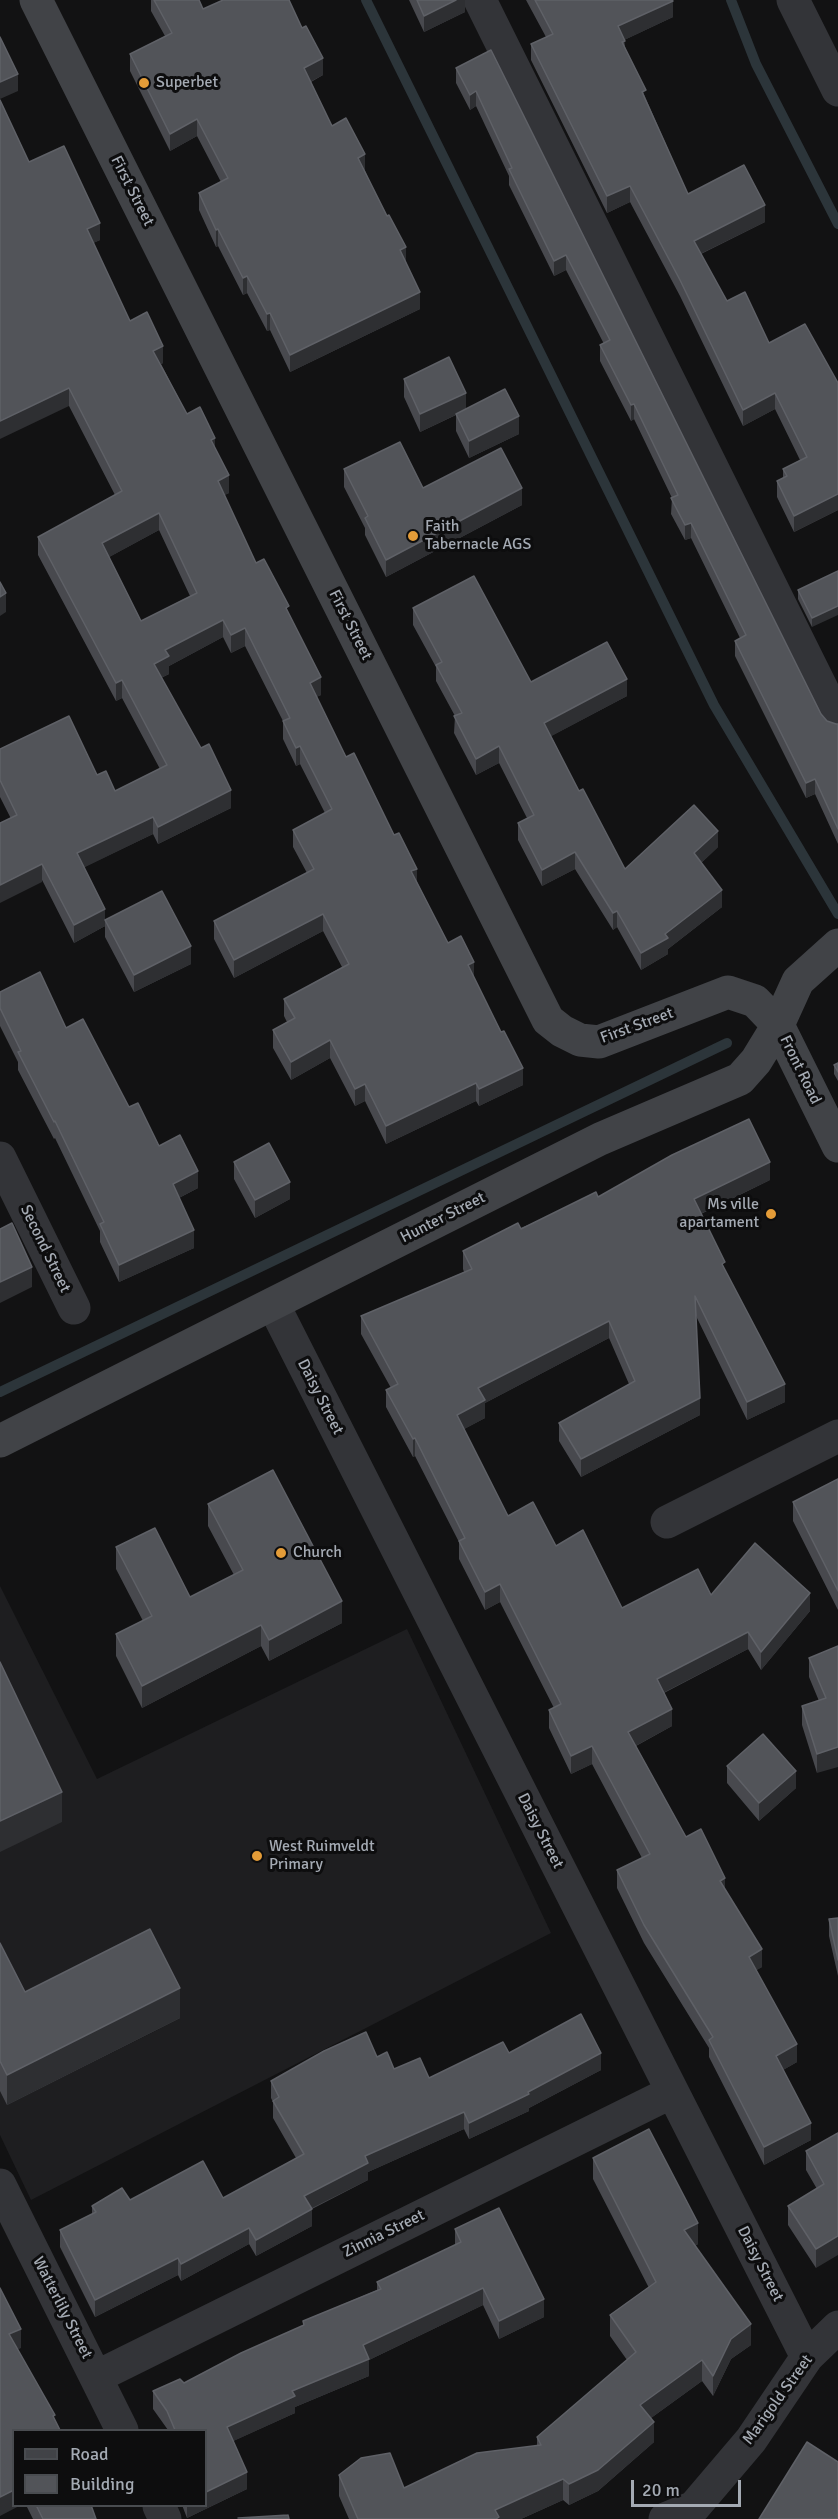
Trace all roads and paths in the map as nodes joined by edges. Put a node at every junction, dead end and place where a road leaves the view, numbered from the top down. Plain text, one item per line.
1 (36, 0) edge
2 (480, 0) edge
3 (793, 0) edge
4 (838, 90) edge
5 (838, 721) edge
6 (838, 945) edge
7 (778, 1025) junction
8 (838, 1146) edge
9 (0, 1158) edge
10 (273, 1304) junction
11 (74, 1308) dead end
12 (838, 1436) edge
13 (0, 1441) edge
14 (667, 1522) dead end
15 (672, 2092) junction
16 (0, 2186) edge
17 (838, 2327) edge
18 (807, 2357) junction
19 (96, 2377) junction
20 (122, 2429) edge
21 (683, 2515) edge

1 - 7 street, First Street
2 - 5 street
3 - 4 street
6 - 7 street, Hunter Street
7 - 8 street, Front Road
7 - 10 street, Hunter Street
9 - 11 street, Second Street
10 - 13 street, Hunter Street
10 - 15 street, Daisy Street
12 - 14 street
15 - 18 street, Daisy Street
15 - 19 street, Zinnia Street
16 - 19 street, Watterlily Street
17 - 18 street, Marigold Street
18 - 21 street, Marigold Street
19 - 20 street, Watterlily Street

